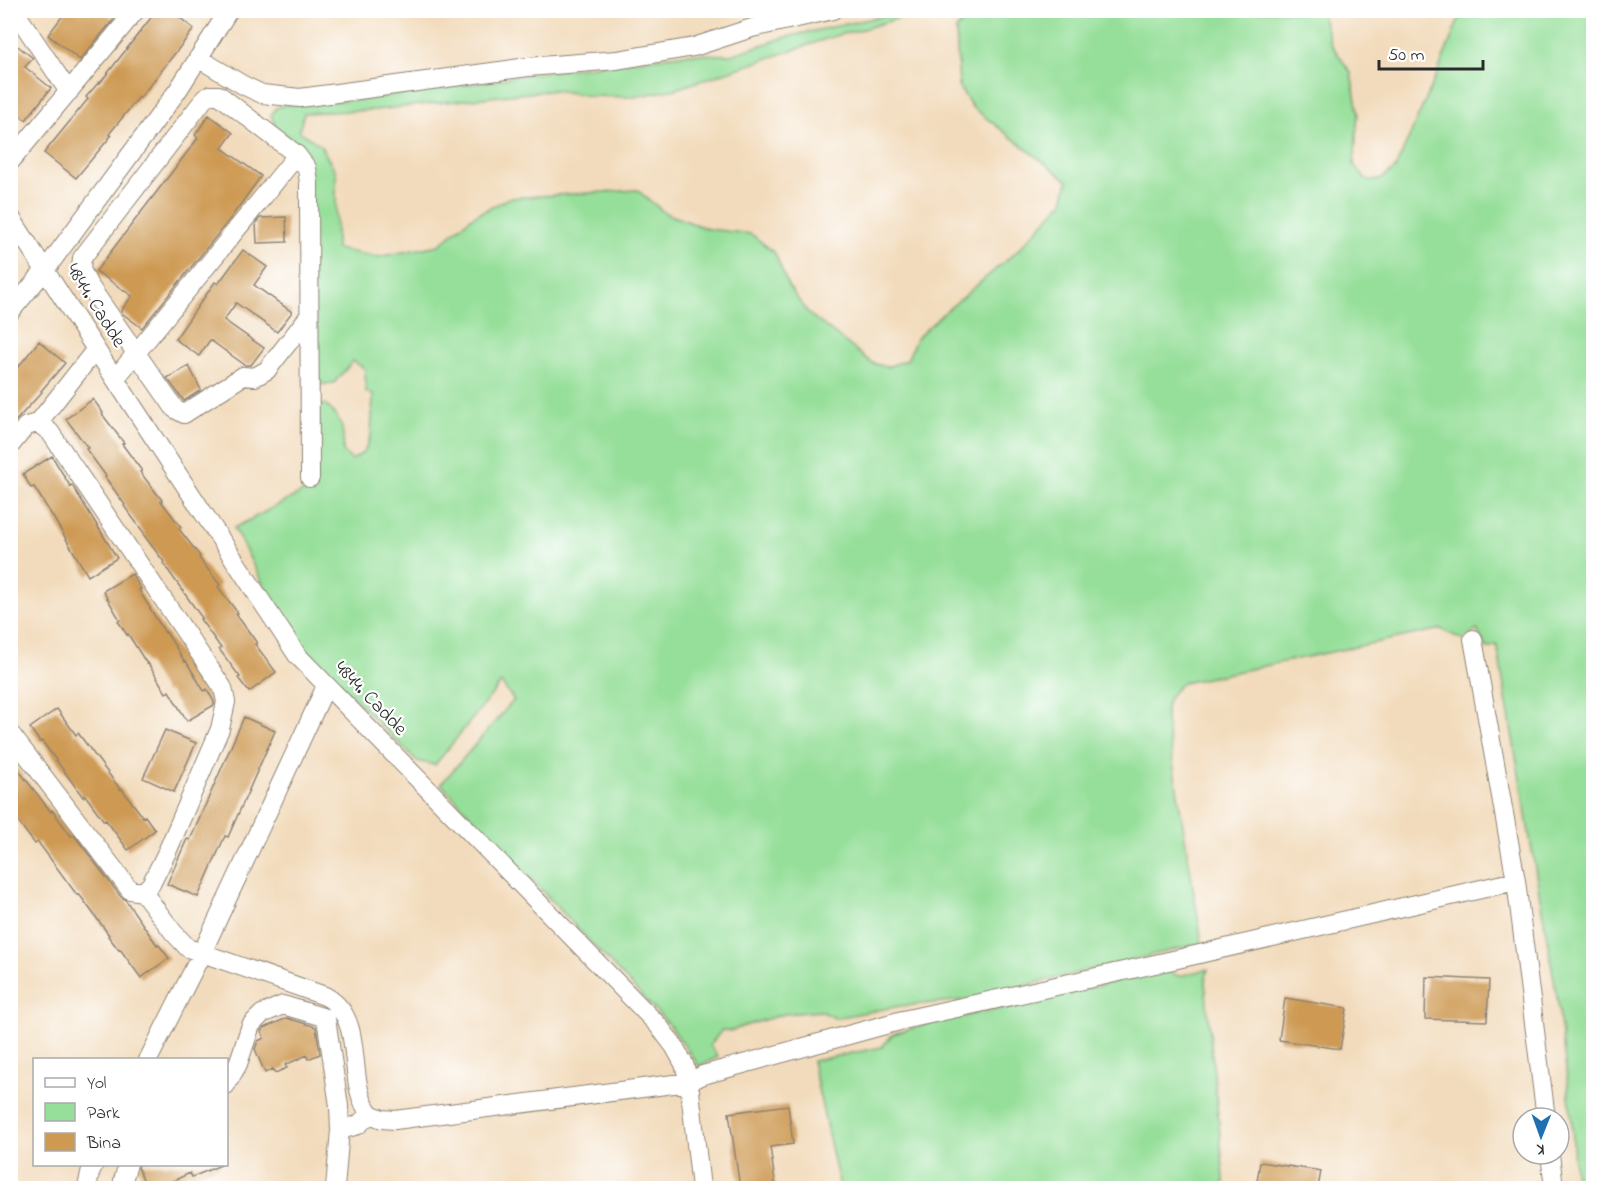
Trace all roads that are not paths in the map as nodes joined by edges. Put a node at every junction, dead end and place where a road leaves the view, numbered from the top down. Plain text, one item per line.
1 (14, 10) edge
2 (136, 10) edge
3 (229, 10) edge
4 (833, 10) edge
5 (198, 58) junction
6 (69, 92) junction
7 (297, 154) junction
8 (10, 162) edge
9 (10, 216) edge
10 (45, 269) junction
11 (10, 312) edge
12 (309, 316) junction
13 (96, 349) junction
14 (136, 354) junction
15 (115, 379) junction
16 (38, 423) junction
17 (10, 446) edge
18 (310, 478) dead end
19 (1473, 639) dead end
20 (326, 686) junction
21 (10, 733) edge
22 (1516, 881) junction
23 (143, 892) junction
24 (202, 953) junction
25 (149, 1058) edge
26 (228, 1082) edge
27 (689, 1082) junction
28 (1544, 1106) edge
29 (370, 1114) junction
30 (340, 1130) junction
31 (93, 1166) edge
32 (127, 1166) edge
33 (1551, 1166) edge
34 (87, 1188) edge
35 (124, 1188) edge
36 (335, 1188) edge
37 (701, 1188) edge
38 (1554, 1188) edge

1 - 6 street
2 - 6 street
3 - 5 street
4 - 5 street
5 - 10 street
6 - 8 street
7 - 12 street
7 - 14 street
7 - 14 street
9 - 10 street, 4844. Cadde
10 - 11 street
10 - 13 street, 4844. Cadde
12 - 14 street
12 - 18 street
13 - 15 street, 4844. Cadde
13 - 16 street
14 - 15 street
15 - 20 street, 4844. Cadde
16 - 17 street
16 - 23 street
19 - 22 street
20 - 24 street
20 - 27 street, 4844. Cadde
21 - 23 street
22 - 27 street
22 - 28 street
23 - 24 street
24 - 25 street
24 - 29 street
26 - 30 street
27 - 29 street
27 - 37 street, 4844. Cadde
29 - 30 street
30 - 36 street
31 - 34 street
32 - 35 street
33 - 38 street

